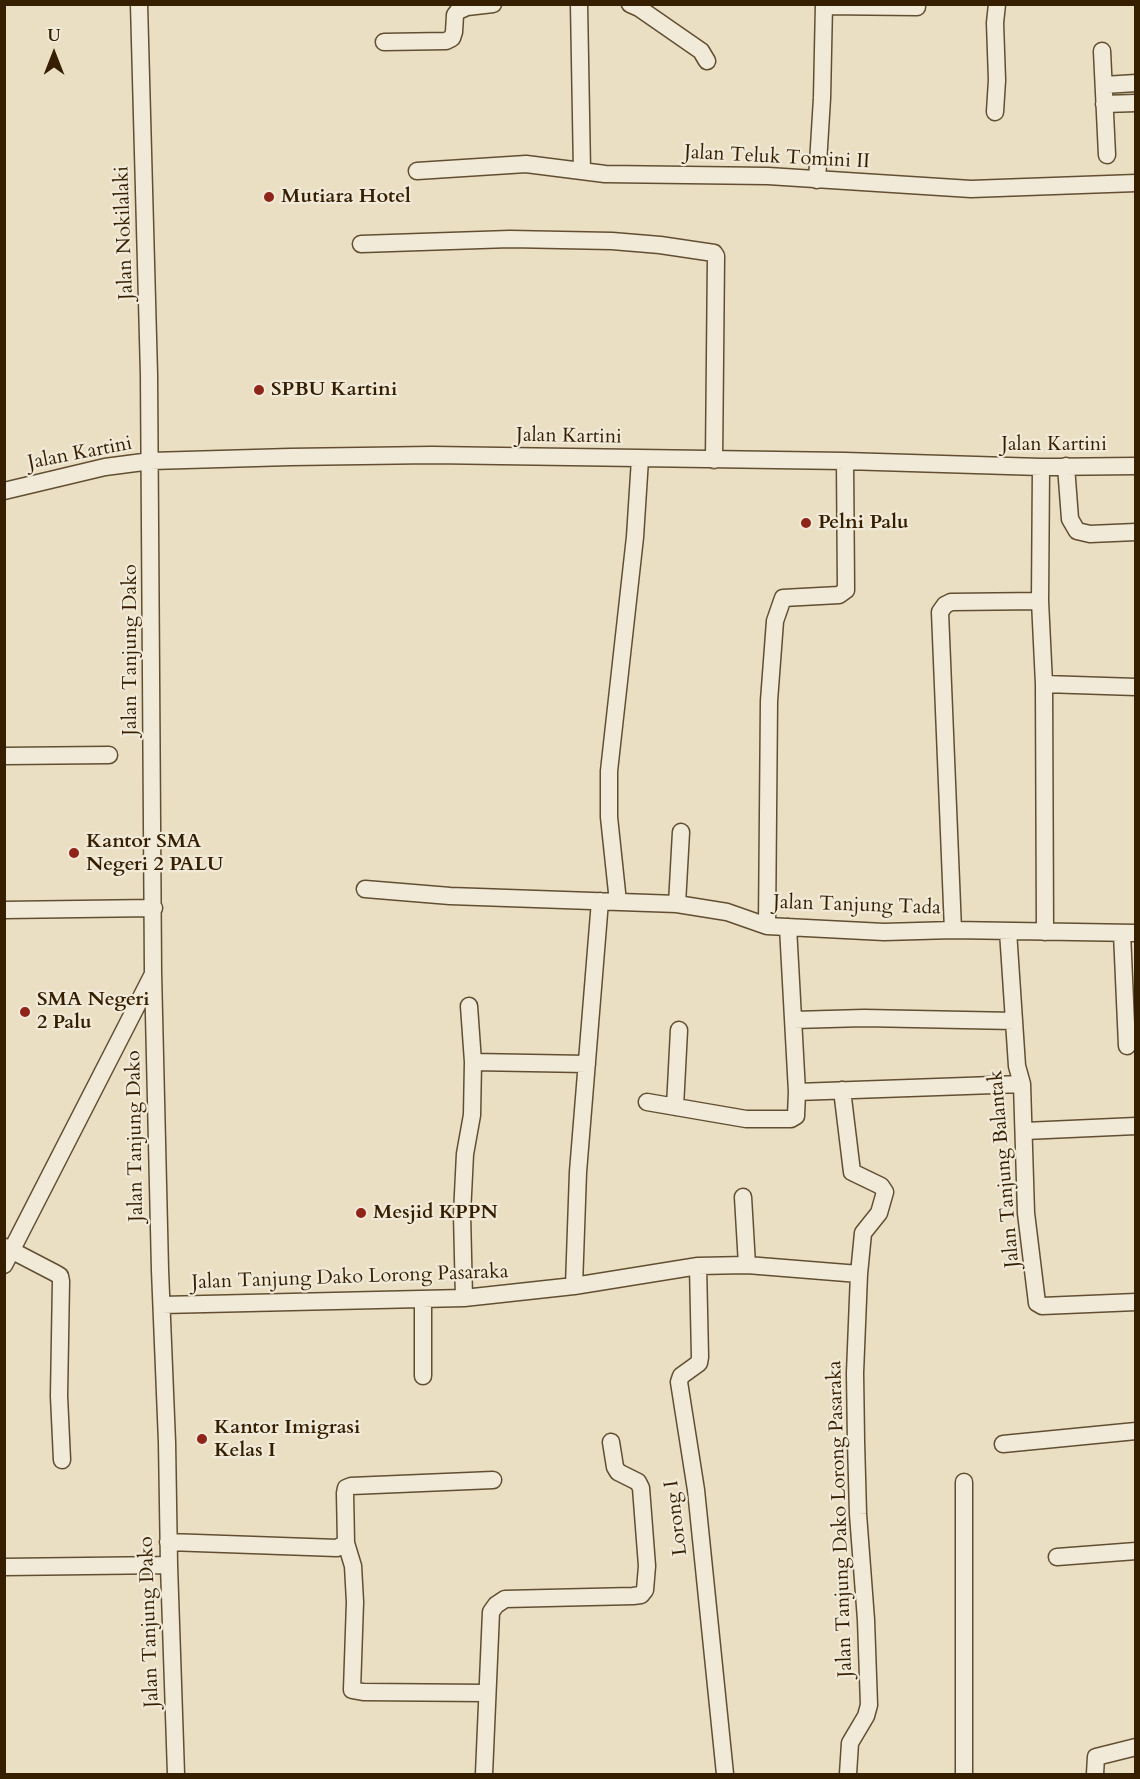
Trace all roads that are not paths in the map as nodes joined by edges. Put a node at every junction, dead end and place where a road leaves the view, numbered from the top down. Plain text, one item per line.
1 (139, 4) edge
2 (493, 4) edge
3 (579, 4) edge
4 (630, 4) edge
5 (997, 4) edge
6 (824, 5) edge
7 (917, 7) dead end
8 (384, 42) dead end
9 (1102, 51) dead end
10 (707, 61) dead end
11 (1136, 83) edge
12 (1104, 84) junction
13 (1136, 103) edge
14 (1104, 104) junction
15 (995, 112) dead end
16 (1107, 155) dead end
17 (417, 171) dead end
18 (582, 171) junction
19 (817, 180) junction
20 (1136, 183) edge
21 (361, 244) dead end
22 (640, 459) junction
23 (714, 460) junction
24 (151, 461) junction
25 (845, 461) junction
26 (1066, 466) junction
27 (1136, 466) edge
28 (1041, 467) junction
29 (4, 491) edge
30 (1136, 532) edge
31 (1040, 601) junction
32 (1044, 684) junction
33 (1136, 687) edge
34 (109, 754) dead end
35 (4, 756) edge
36 (681, 832) dead end
37 (365, 889) dead end
38 (600, 901) junction
39 (618, 903) junction
40 (677, 904) junction
41 (154, 908) junction
42 (4, 910) edge
43 (767, 926) junction
44 (788, 927) junction
45 (953, 930) junction
46 (1008, 931) junction
47 (1045, 932) junction
48 (1129, 933) edge
49 (153, 972) junction
50 (469, 1006) dead end
51 (794, 1020) junction
52 (1014, 1021) junction
53 (679, 1030) dead end
54 (1127, 1046) dead end
55 (473, 1062) junction
56 (587, 1064) junction
57 (1022, 1084) junction
58 (842, 1090) junction
59 (797, 1092) junction
60 (648, 1102) dead end
61 (675, 1107) junction
62 (1136, 1126) edge
63 (1025, 1131) junction
64 (743, 1197) dead end
65 (7, 1254) edge
66 (747, 1265) junction
67 (698, 1266) junction
68 (860, 1274) junction
69 (574, 1286) junction
70 (464, 1298) junction
71 (423, 1300) junction
72 (1136, 1302) edge
73 (162, 1305) junction
74 (423, 1376) dead end
75 (1136, 1431) edge
76 (611, 1442) dead end
77 (1003, 1444) dead end
78 (62, 1460) dead end
79 (493, 1480) dead end
80 (964, 1482) dead end
81 (168, 1542) junction
82 (346, 1543) junction
83 (1136, 1551) edge
84 (1057, 1557) dead end
85 (169, 1565) junction
86 (4, 1567) edge
87 (486, 1693) junction
88 (1136, 1747) edge
89 (176, 1774) edge
90 (484, 1774) edge
91 (725, 1774) edge
92 (849, 1774) edge
93 (964, 1774) edge
94 (1095, 1774) edge

1 - 24 street, Jalan Nokilalaki
2 - 8 street
3 - 18 street
4 - 10 street
5 - 15 street
6 - 7 street
6 - 19 street
9 - 12 street
11 - 12 street
12 - 14 street
13 - 14 street
14 - 16 street
17 - 18 street, Jalan Teluk Tomini II
18 - 19 street, Jalan Teluk Tomini II
19 - 20 street, Jalan Teluk Tomini II
21 - 23 street
22 - 23 street, Jalan Kartini
22 - 24 street, Jalan Kartini
22 - 39 street
23 - 25 street, Jalan Kartini
24 - 29 street, Jalan Kartini
24 - 41 street, Jalan Tanjung Dako
25 - 28 street, Jalan Kartini
25 - 43 street
26 - 27 street, Jalan Kartini
26 - 28 street, Jalan Kartini
26 - 30 street
28 - 31 street
31 - 32 street
31 - 45 street
32 - 33 street
32 - 47 street
34 - 35 street
36 - 40 street
37 - 38 street, Jalan Tanjung Tada
38 - 39 street, Jalan Tanjung Tada
38 - 56 street
39 - 40 street, Jalan Tanjung Tada
40 - 43 street, Jalan Tanjung Tada
41 - 42 street
41 - 49 street, Jalan Tanjung Dako
43 - 44 street, Jalan Tanjung Tada
44 - 45 street, Jalan Tanjung Tada
44 - 51 street
45 - 46 street, Jalan Tanjung Tada
46 - 47 street, Jalan Tanjung Tada
46 - 52 street, Jalan Tanjung Balantak
47 - 48 street, Jalan Tanjung Tada
48 - 54 street
49 - 65 street
49 - 73 street, Jalan Tanjung Dako
50 - 55 street
51 - 52 street
51 - 59 street
52 - 57 street, Jalan Tanjung Balantak
53 - 61 street
55 - 56 street
55 - 70 street
56 - 69 street
57 - 58 street
57 - 63 street, Jalan Tanjung Balantak
58 - 59 street
58 - 68 street
59 - 61 street
60 - 61 street
62 - 63 street
63 - 72 street, Jalan Tanjung Balantak
64 - 66 street
65 - 78 street
66 - 67 street, Jalan Tanjung Dako Lorong Pasaraka
66 - 68 street, Jalan Tanjung Dako Lorong Pasaraka
67 - 69 street, Jalan Tanjung Dako Lorong Pasaraka
67 - 91 street, Lorong I
68 - 92 street, Jalan Tanjung Dako Lorong Pasaraka
69 - 70 street, Jalan Tanjung Dako Lorong Pasaraka
70 - 71 street, Jalan Tanjung Dako Lorong Pasaraka
71 - 73 street, Jalan Tanjung Dako Lorong Pasaraka
71 - 74 street
73 - 81 street, Jalan Tanjung Dako
75 - 77 street
76 - 87 street
79 - 82 street
80 - 93 street
81 - 82 street
81 - 85 street, Jalan Tanjung Dako
82 - 87 street
83 - 84 street
85 - 86 street
85 - 89 street, Jalan Tanjung Dako
87 - 90 street
88 - 94 street

